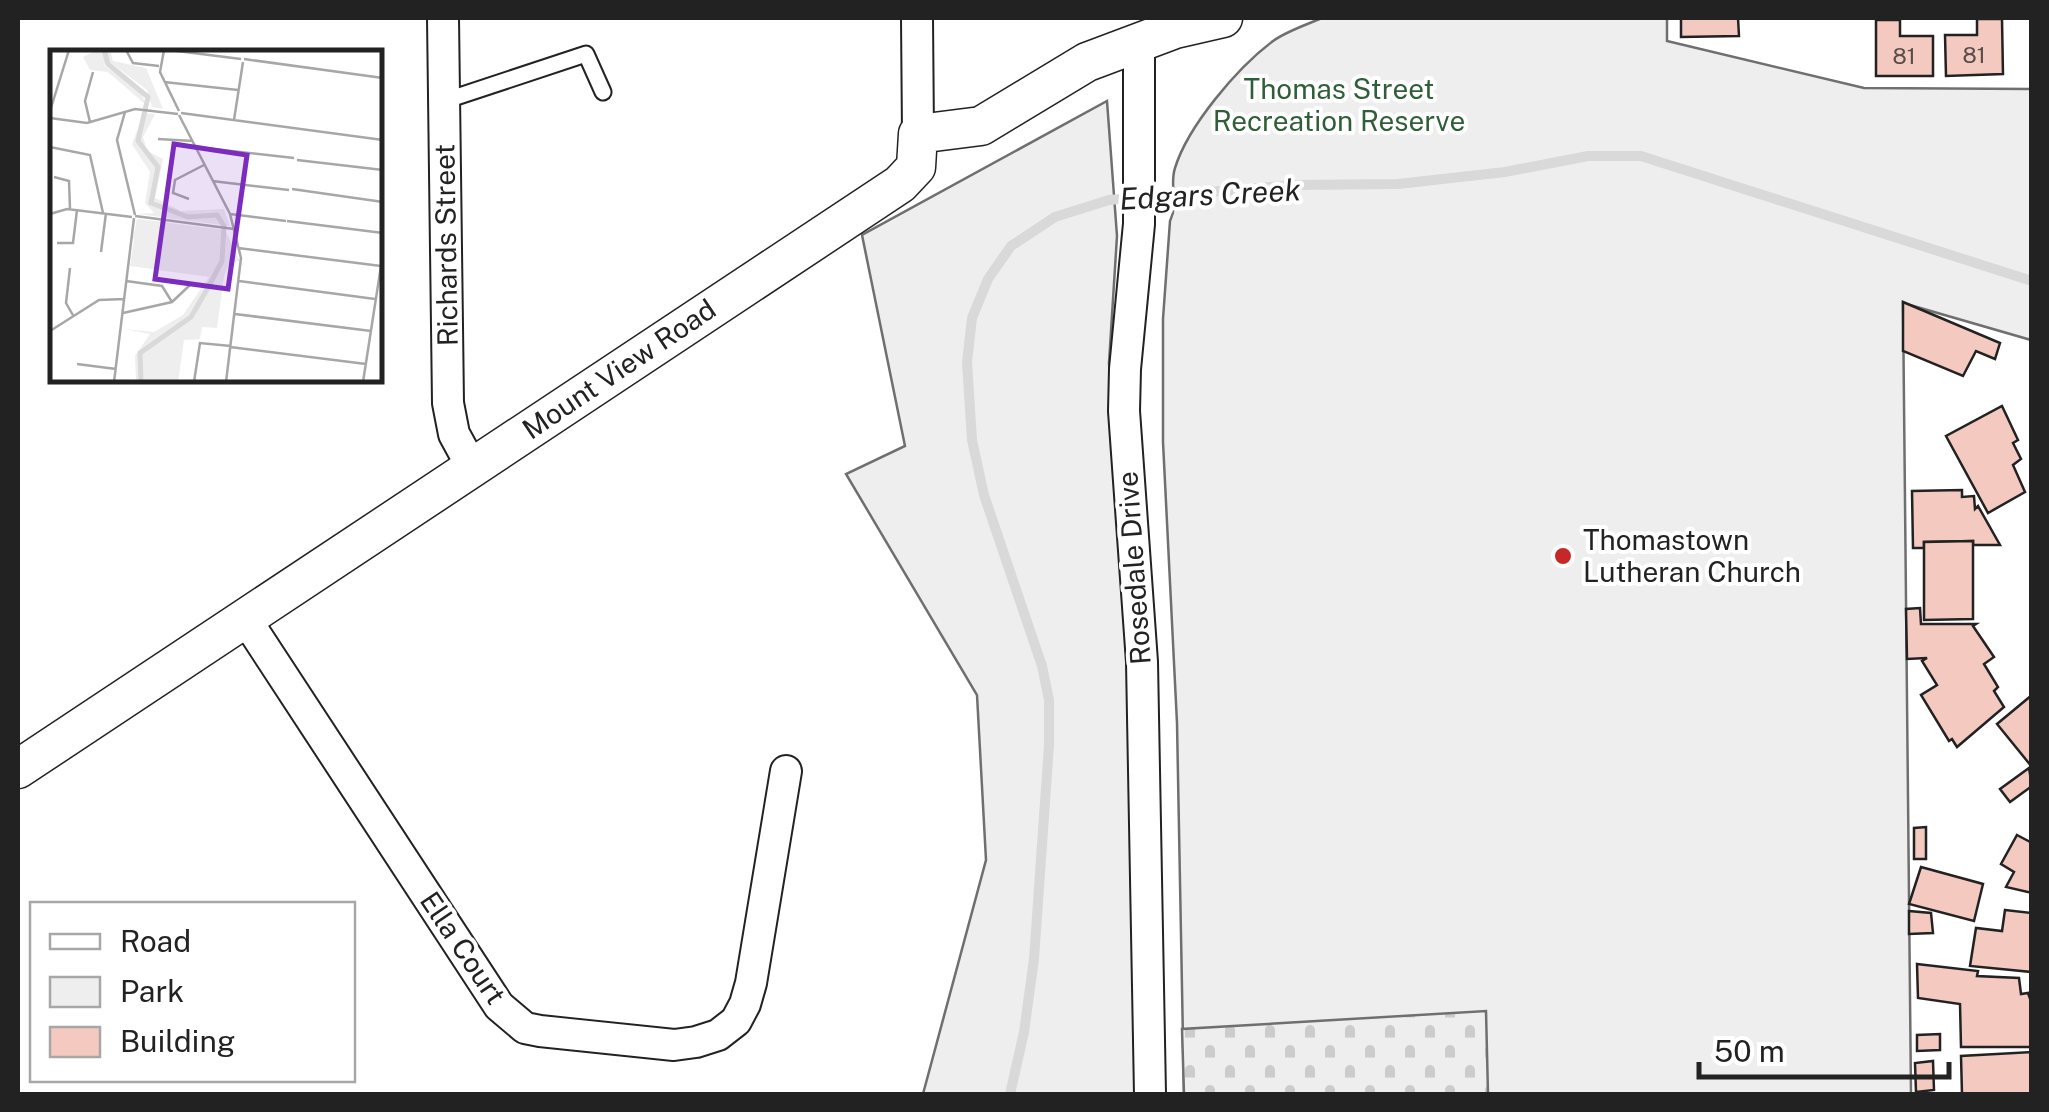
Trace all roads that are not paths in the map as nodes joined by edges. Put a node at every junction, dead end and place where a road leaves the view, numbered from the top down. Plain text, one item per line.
1 (444, 18) edge
2 (917, 18) edge
3 (1223, 18) edge
4 (1138, 43) junction
5 (603, 92) dead end
6 (444, 100) junction
7 (918, 134) junction
8 (472, 466) junction
9 (245, 618) junction
10 (18, 769) edge
11 (786, 772) dead end
12 (1150, 1094) edge

1 - 6 street, Richards Street
2 - 7 street
3 - 4 street
4 - 7 street
4 - 12 street, Rosedale Drive
5 - 6 lane
6 - 8 street, Richards Street
7 - 8 street, Mount View Road
8 - 9 street, Mount View Road
9 - 10 street, Mount View Road
9 - 11 street, Ella Court

